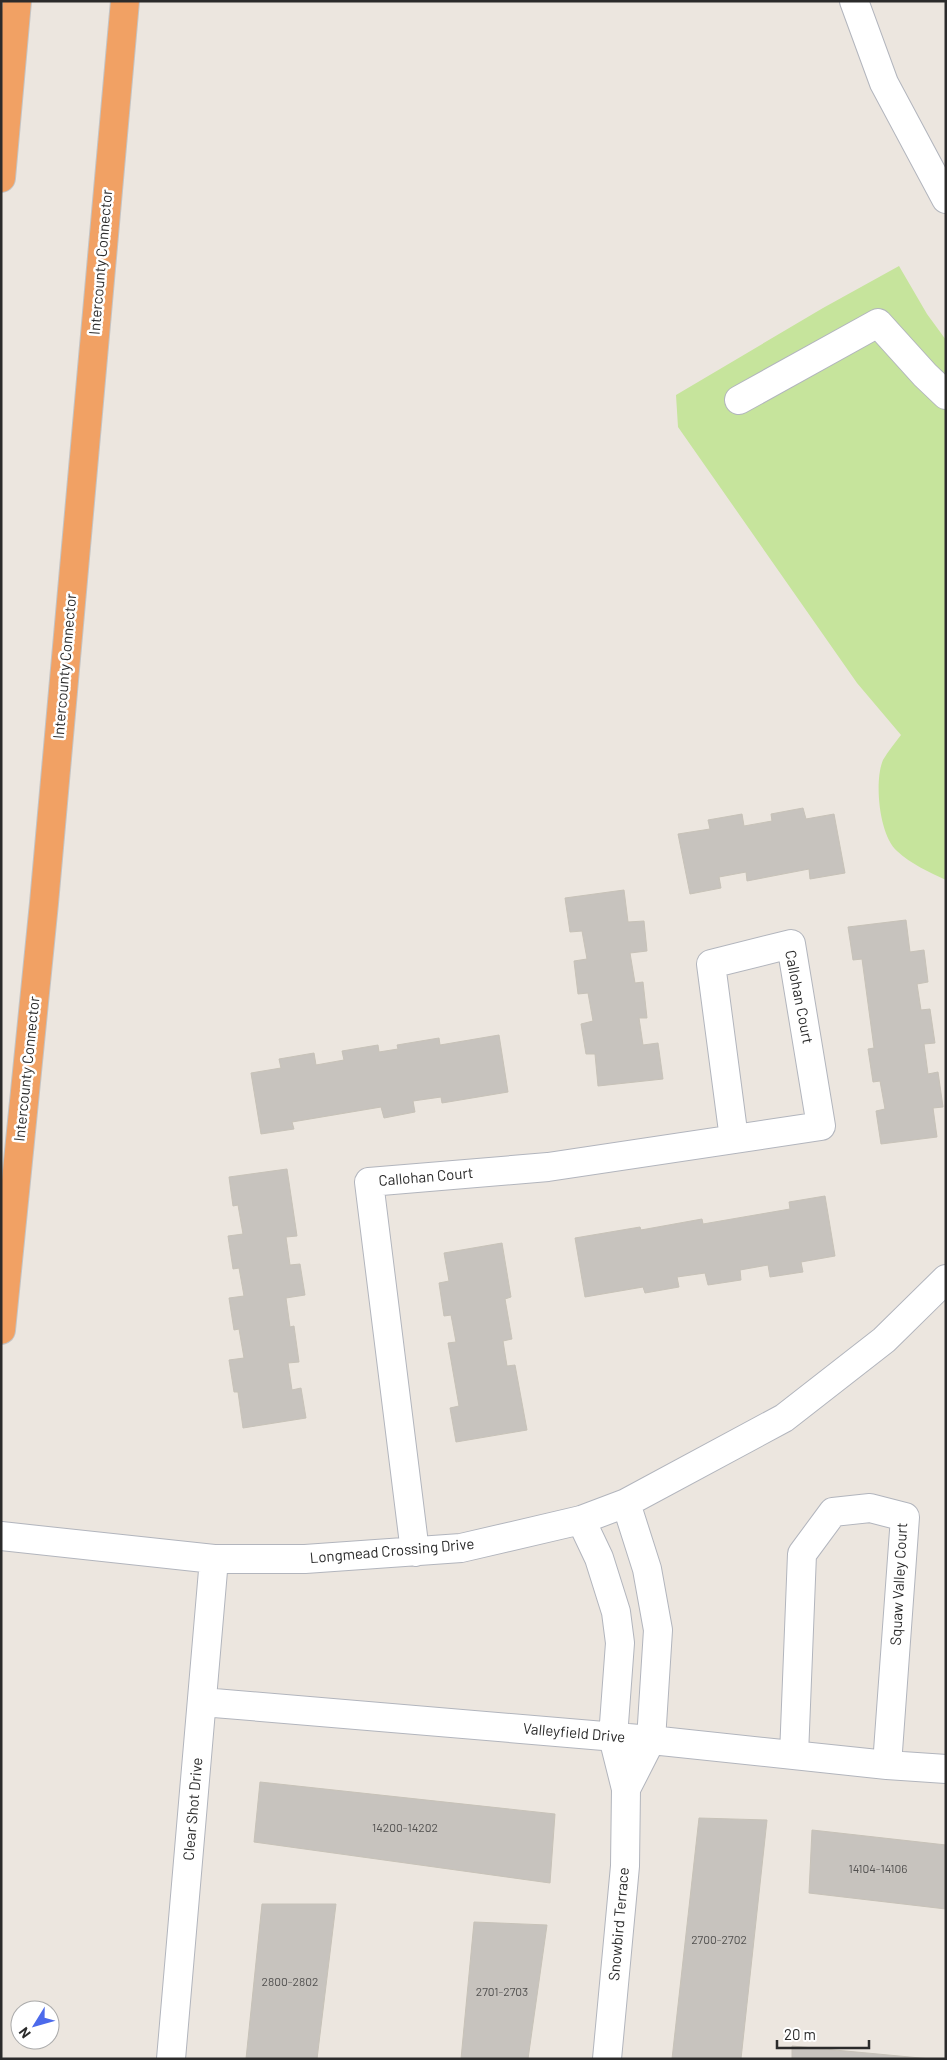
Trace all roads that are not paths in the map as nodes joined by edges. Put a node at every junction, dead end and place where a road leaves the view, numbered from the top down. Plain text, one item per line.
1 (17, 1) edge
2 (125, 1) edge
3 (854, 1) edge
4 (1, 178) edge
5 (942, 185) edge
6 (946, 395) edge
7 (739, 400) dead end
8 (734, 1139) junction
9 (946, 1279) edge
10 (1, 1330) edge
11 (626, 1503) junction
12 (581, 1520) junction
13 (1, 1536) edge
14 (415, 1552) junction
15 (214, 1558) junction
16 (202, 1702) junction
17 (613, 1737) junction
18 (651, 1740) junction
19 (794, 1755) junction
20 (887, 1765) junction
21 (946, 1769) edge
22 (626, 1789) junction
23 (171, 2059) edge
24 (607, 2059) edge

1 - 4 highway
2 - 10 highway, Intercounty Connector
3 - 5 street
6 - 7 street
8 - 8 street, Callohan Court
8 - 14 street, Callohan Court
9 - 11 street, Longmead Crossing Drive
11 - 12 street, Longmead Crossing Drive
11 - 18 street, Snowbird Terrace
12 - 14 street, Longmead Crossing Drive
12 - 17 street, Snowbird Terrace
13 - 15 street, Longmead Crossing Drive
14 - 15 street, Longmead Crossing Drive
15 - 16 street, Clear Shot Drive
16 - 17 street, Valleyfield Drive
16 - 23 street, Clear Shot Drive
17 - 18 street, Valleyfield Drive
17 - 22 street, Snowbird Terrace
18 - 19 street, Valleyfield Drive
18 - 22 street, Snowbird Terrace
19 - 20 street, Valleyfield Drive
19 - 20 street, Squaw Valley Court
20 - 21 street, Valleyfield Drive
22 - 24 street, Snowbird Terrace

